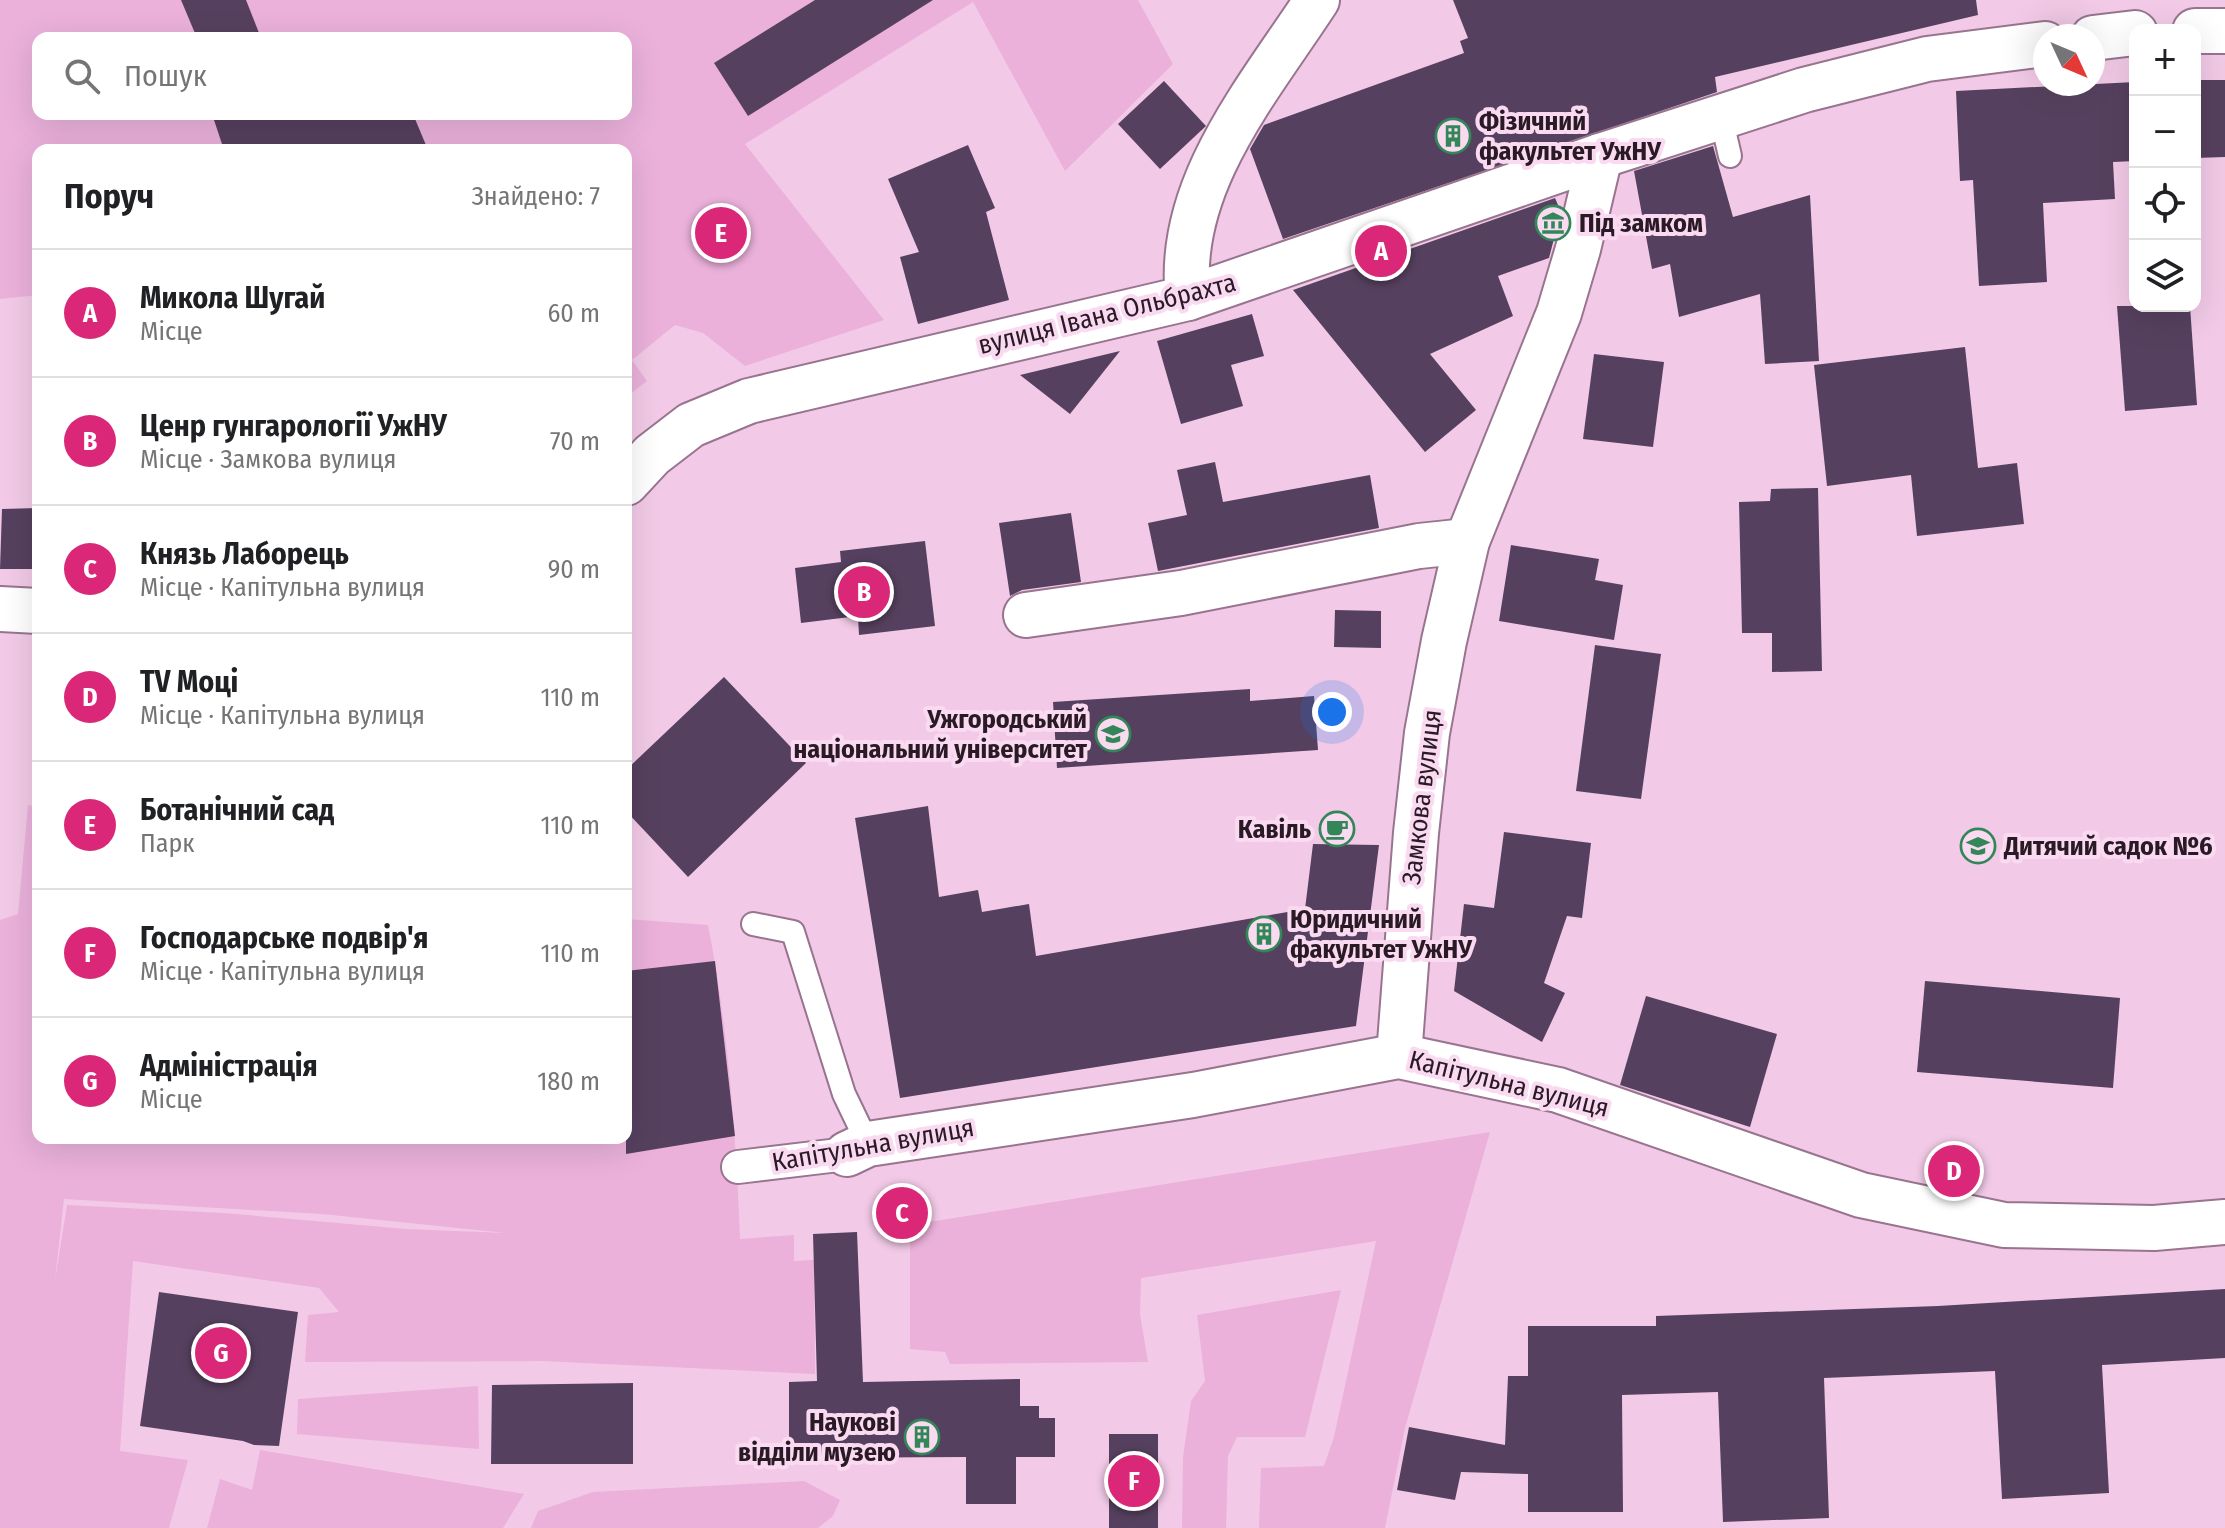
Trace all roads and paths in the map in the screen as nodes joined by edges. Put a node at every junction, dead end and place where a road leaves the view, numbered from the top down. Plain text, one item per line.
1 (1317, 0) edge
2 (2201, 31) edge
3 (2225, 31) edge
4 (2129, 34) edge
5 (2105, 37) edge
6 (2033, 46) edge
7 (1600, 156) junction
8 (1188, 298) junction
9 (632, 477) edge
10 (1467, 541) junction
11 (0, 609) edge
12 (32, 611) edge
13 (1026, 615) dead end
14 (753, 924) dead end
15 (1399, 1056) junction
16 (858, 1149) junction
17 (738, 1167) dead end
18 (2225, 1222) edge

1 - 8 street
2 - 3 street
4 - 5 street
6 - 7 street, вулиця Івана Ольбрахта
7 - 8 street, вулиця Івана Ольбрахта
7 - 10 street, Замкова вулиця
8 - 9 street, вулиця Івана Ольбрахта
10 - 13 street
10 - 15 street, Замкова вулиця
11 - 12 street
14 - 16 lane
15 - 16 street, Капітульна вулиця
15 - 18 street, Капітульна вулиця
16 - 17 street, Капітульна вулиця

